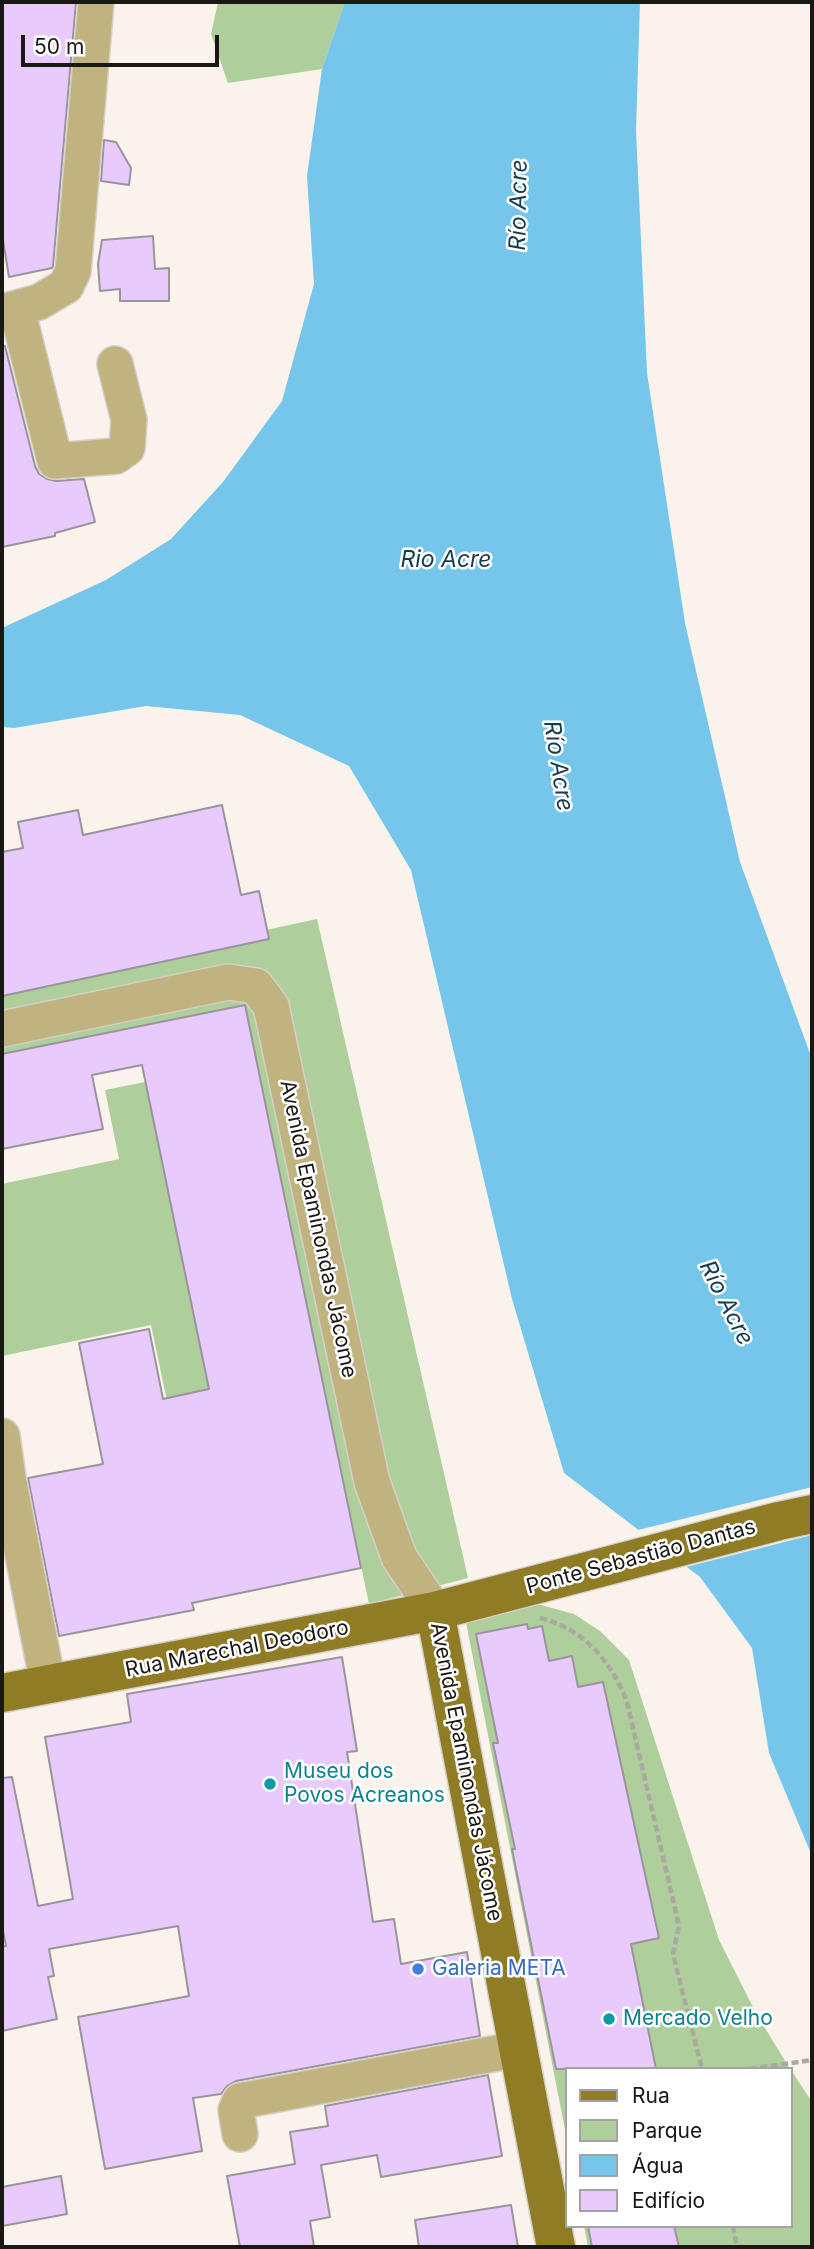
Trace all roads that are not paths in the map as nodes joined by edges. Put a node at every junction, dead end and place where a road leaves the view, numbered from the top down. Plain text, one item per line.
1 (96, 2) edge
2 (19, 308) edge
3 (115, 364) dead end
4 (2, 1028) edge
5 (2, 1436) edge
6 (812, 1514) edge
7 (453, 1607) junction
8 (48, 1684) junction
9 (2, 1693) edge
10 (519, 2049) junction
11 (240, 2134) dead end
12 (556, 2247) edge

1 - 2 street
2 - 3 street
4 - 7 street, Avenida Epaminondas Jácome
5 - 8 street
6 - 7 main road, Ponte Sebastião Dantas
7 - 8 main road, Rua Marechal Deodoro
7 - 10 main road, Avenida Epaminondas Jácome
8 - 9 main road, Rua Marechal Deodoro
10 - 11 street
10 - 12 main road, Avenida Epaminondas Jácome

